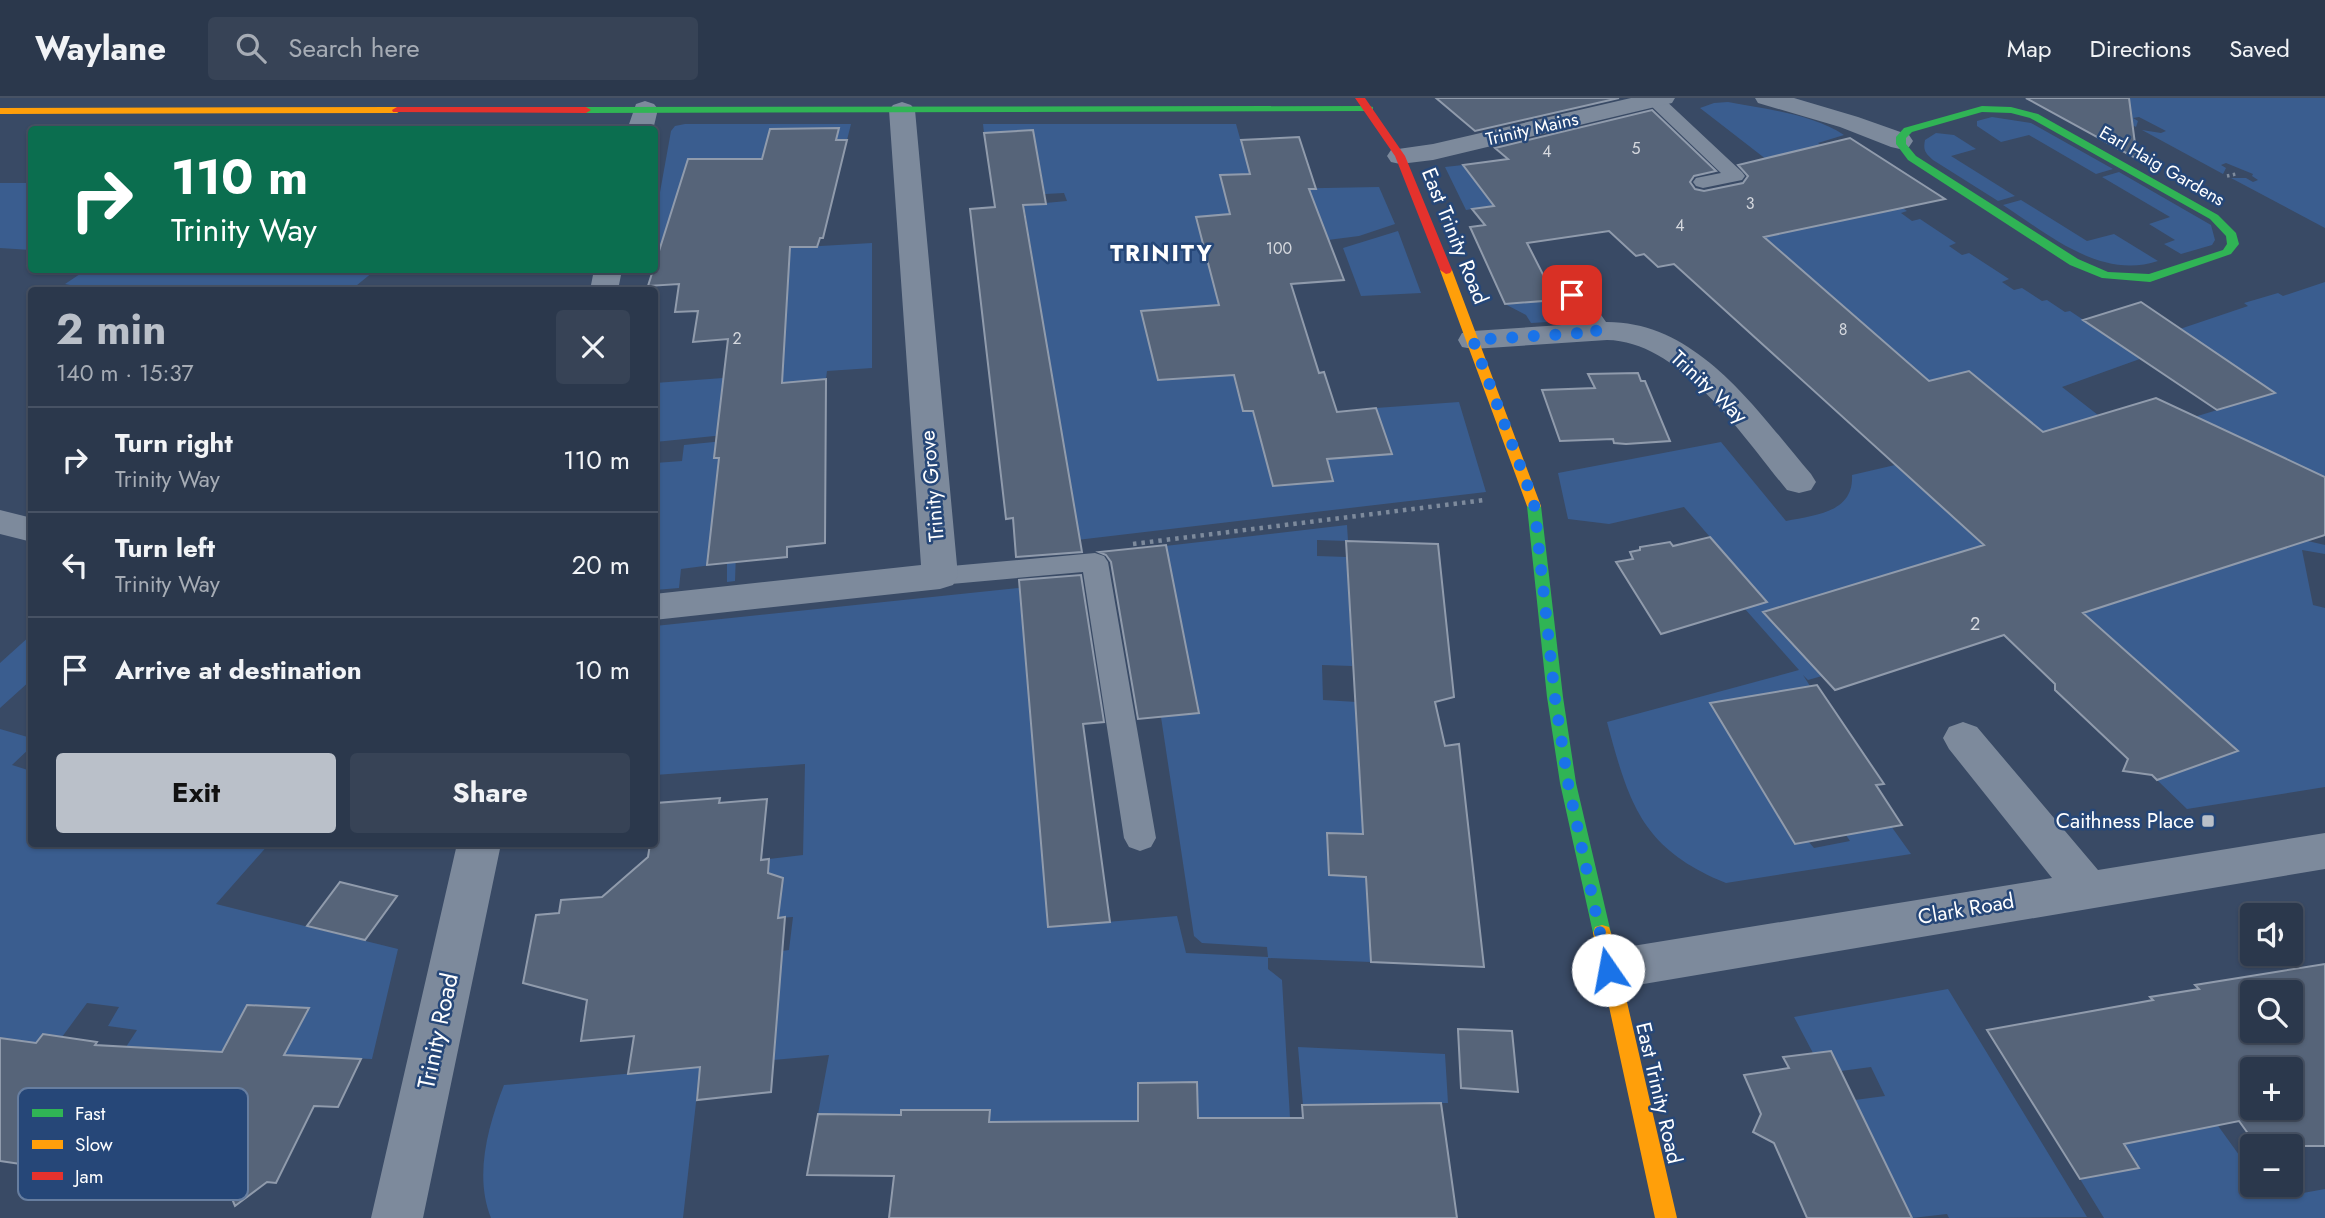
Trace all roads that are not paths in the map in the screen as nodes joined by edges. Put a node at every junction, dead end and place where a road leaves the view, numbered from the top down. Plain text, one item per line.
1 (1767, 98) edge
2 (1659, 99) edge
3 (1365, 104) edge
4 (902, 110) junction
5 (0, 111) edge
6 (642, 119) edge
7 (1899, 141) junction
8 (1400, 156) junction
9 (1703, 182) dead end
10 (1572, 295) dead end
11 (1597, 332) junction
12 (1473, 340) junction
13 (1799, 482) dead end
14 (0, 522) edge
15 (28, 529) edge
16 (940, 576) junction
17 (658, 607) edge
18 (1963, 738) dead end
19 (1140, 838) dead end
20 (478, 847) edge
21 (2325, 851) edge
22 (2087, 889) junction
23 (1608, 970) junction
24 (397, 1218) edge
25 (1666, 1218) edge

1 - 7 street
2 - 8 street, Trinity Mains
2 - 9 lane
3 - 4 street
3 - 8 street, East Trinity Road
4 - 6 street
4 - 16 street, Trinity Grove
5 - 6 street
7 - 7 street, Earl Haig Gardens
8 - 12 street, East Trinity Road
10 - 11 street
11 - 12 street, Trinity Way
11 - 13 street, Trinity Way
12 - 23 street, East Trinity Road
14 - 15 street
16 - 17 street
16 - 19 lane
18 - 22 street
20 - 24 street, Trinity Road
21 - 22 street, Clark Road
22 - 23 street, Clark Road
23 - 25 street, East Trinity Road

